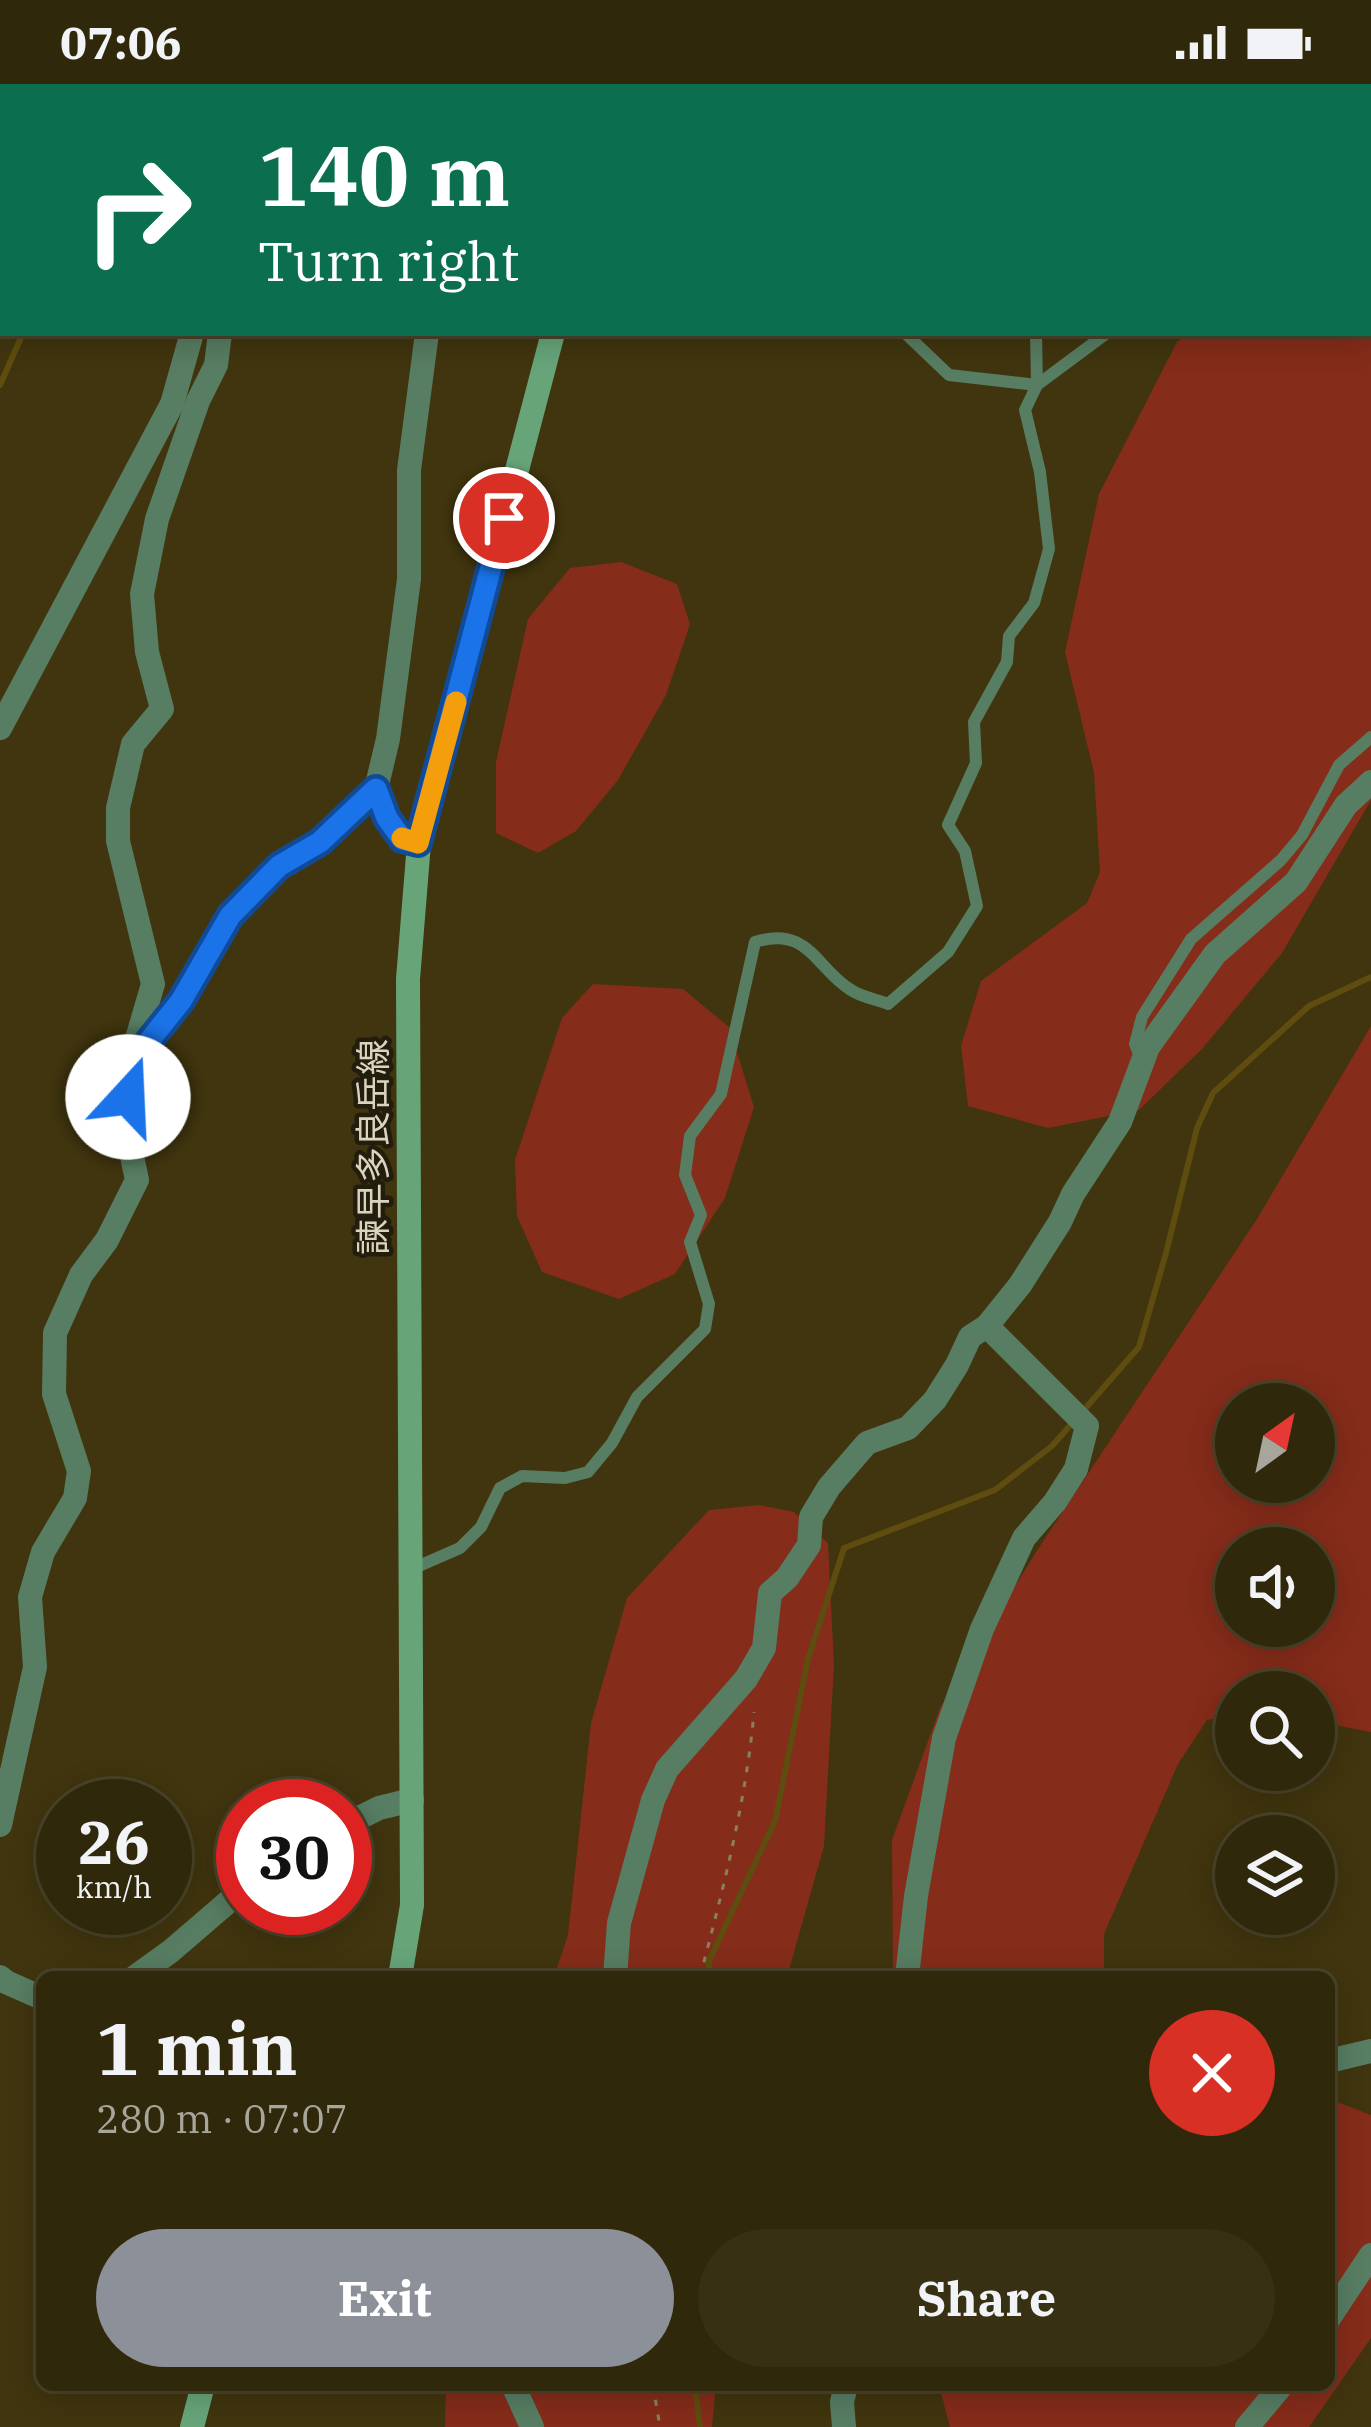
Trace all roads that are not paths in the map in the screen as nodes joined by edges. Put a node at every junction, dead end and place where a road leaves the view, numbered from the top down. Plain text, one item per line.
1 (190, 336) edge
2 (220, 336) edge
3 (427, 336) edge
4 (552, 336) edge
5 (908, 336) edge
6 (1036, 336) edge
7 (1103, 336) edge
8 (1037, 385) junction
9 (0, 728) edge
10 (1371, 737) edge
11 (1371, 782) edge
12 (376, 789) junction
13 (418, 843) junction
14 (1142, 1061) junction
15 (129, 1066) junction
16 (987, 1326) junction
17 (412, 1569) junction
18 (412, 1800) junction
19 (372, 1812) edge
20 (0, 1825) edge
21 (216, 1912) edge
22 (143, 1971) edge
23 (401, 1971) edge
24 (616, 1971) edge
25 (908, 1971) edge
26 (0, 1977) edge
27 (36, 1996) edge
28 (1371, 2051) edge
29 (1335, 2060) edge
30 (1371, 2255) edge
31 (1335, 2309) edge
32 (201, 2391) edge
33 (516, 2391) edge
34 (845, 2391) edge
35 (1277, 2391) edge
36 (192, 2427) edge
37 (532, 2427) edge
38 (844, 2427) edge
39 (1247, 2427) edge

1 - 9 street
2 - 15 street
3 - 12 street
4 - 13 main road, 諫早多良岳線
5 - 8 lane
6 - 8 lane
7 - 8 lane
8 - 17 lane
10 - 14 lane
11 - 14 street
12 - 13 street
12 - 15 street
13 - 17 main road, 諫早多良岳線
14 - 16 street
15 - 20 street
16 - 24 street
16 - 25 street
17 - 18 main road, 諫早多良岳線
18 - 19 street
18 - 23 main road, 諫早多良岳線
21 - 22 street
26 - 27 street
28 - 29 street
30 - 31 street
32 - 36 main road
33 - 37 street
34 - 38 street
35 - 39 street

